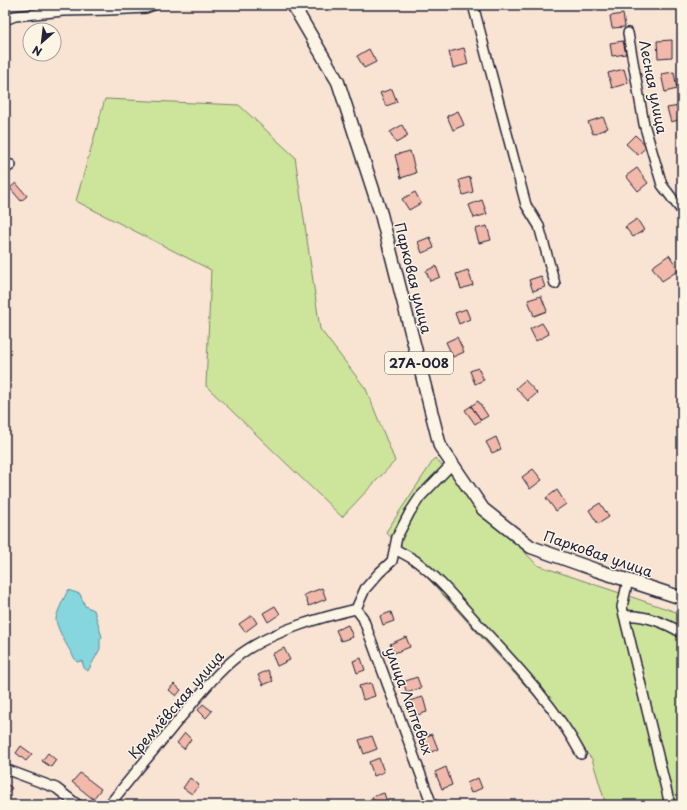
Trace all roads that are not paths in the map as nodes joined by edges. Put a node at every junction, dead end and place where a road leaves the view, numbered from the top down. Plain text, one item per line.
1 (154, 5) edge
2 (473, 5) edge
3 (295, 6) edge
4 (5, 20) edge
5 (628, 33) dead end
6 (682, 211) edge
7 (555, 284) dead end
8 (452, 464) junction
9 (395, 549) junction
10 (628, 580) junction
11 (682, 598) edge
12 (356, 609) junction
13 (624, 616) junction
14 (682, 634) edge
15 (581, 754) dead end
16 (5, 770) edge
17 (78, 805) edge
18 (109, 805) edge
19 (432, 805) edge
20 (670, 805) edge

1 - 4 street
2 - 7 street
3 - 8 main road, Парковая улица / 27А-008
5 - 6 street, Лесная улица
8 - 9 street
8 - 10 main road, Парковая улица / 27А-008
9 - 12 street
9 - 15 street
10 - 11 main road, Парковая улица / 27А-008
10 - 13 street
12 - 18 street, Кремлёвская улица
12 - 19 street, улица Лаптевых
13 - 14 street
13 - 20 street
16 - 17 street

